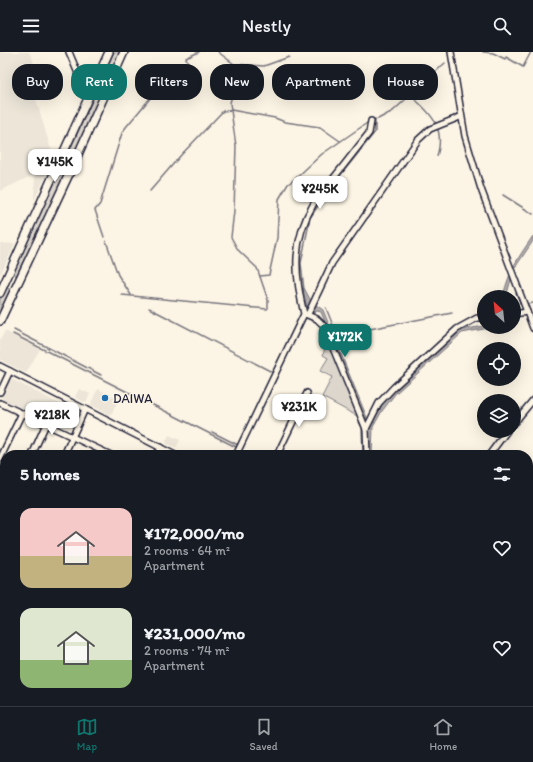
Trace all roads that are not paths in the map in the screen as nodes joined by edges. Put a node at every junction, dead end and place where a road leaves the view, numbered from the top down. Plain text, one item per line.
1 (69, 52) edge
2 (110, 52) edge
3 (124, 52) edge
4 (451, 52) edge
5 (74, 64) edge
6 (105, 64) edge
7 (119, 64) edge
8 (88, 100) edge
9 (102, 100) edge
10 (460, 117) junction
11 (371, 121) dead end
12 (59, 166) junction
13 (70, 172) junction
14 (2, 282) edge
15 (18, 283) junction
16 (0, 293) edge
17 (527, 312) junction
18 (307, 313) junction
19 (521, 313) edge
20 (477, 318) edge
21 (0, 321) edge
22 (533, 328) edge
23 (0, 366) edge
24 (10, 371) junction
25 (0, 392) edge
26 (306, 393) dead end
27 (533, 400) edge
28 (0, 403) edge
29 (85, 409) junction
30 (22, 413) junction
31 (521, 415) edge
32 (46, 424) junction
33 (366, 428) junction
34 (72, 437) junction
35 (501, 438) edge
36 (160, 447) junction
37 (97, 449) edge
38 (4, 450) edge
39 (34, 450) edge
40 (66, 450) edge
41 (158, 450) edge
42 (166, 450) edge
43 (238, 450) edge
44 (279, 450) edge
45 (367, 450) edge
46 (492, 450) edge

1 - 5 street
2 - 6 main road
3 - 7 main road
4 - 10 street
8 - 12 main road
9 - 13 main road
10 - 17 street
10 - 18 street
11 - 18 street
12 - 13 main road
12 - 14 main road
13 - 15 main road
14 - 15 main road
14 - 16 main road
15 - 21 main road
17 - 19 street
17 - 22 street
18 - 33 street
18 - 43 street
20 - 33 street
23 - 24 street
24 - 25 street
24 - 29 street
26 - 44 street
27 - 31 street
28 - 30 street
29 - 34 street
29 - 36 street
30 - 32 street
30 - 38 street
32 - 34 street
32 - 39 street
33 - 45 street
34 - 37 street
34 - 40 street
35 - 46 street
36 - 41 street
36 - 42 street

